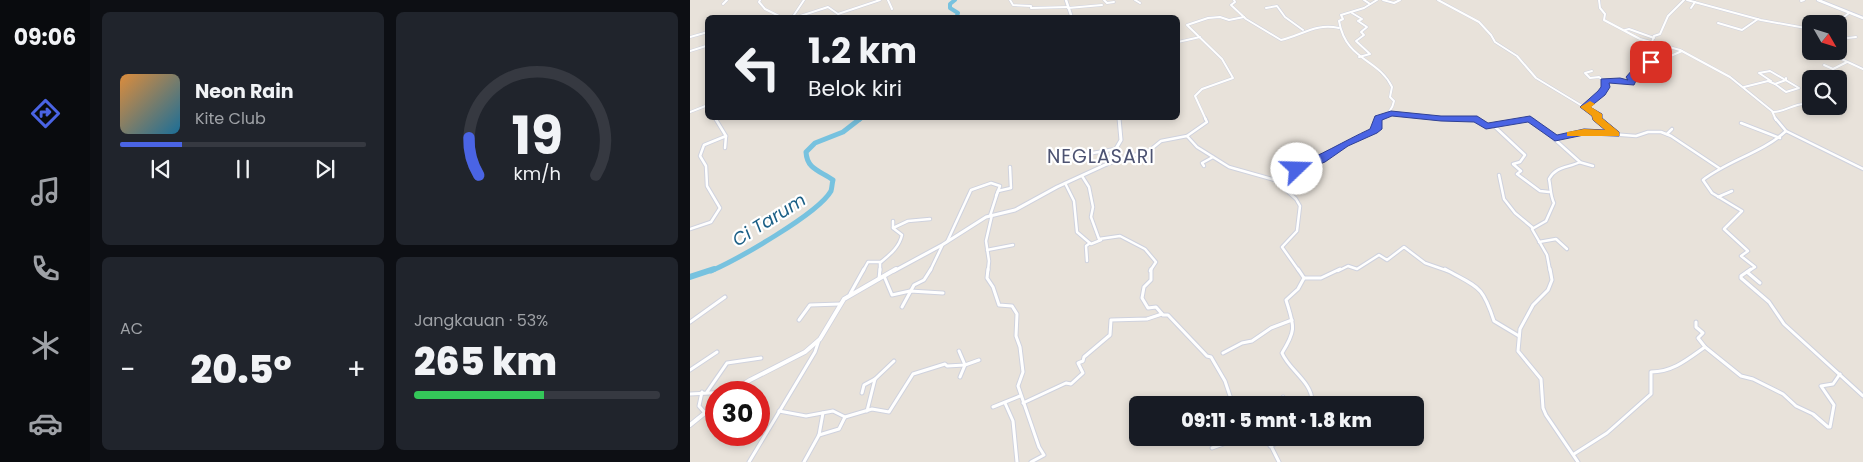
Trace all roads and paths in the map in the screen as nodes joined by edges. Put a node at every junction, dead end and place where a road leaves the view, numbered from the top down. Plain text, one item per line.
1 (727, 0) edge
2 (760, 0) edge
3 (804, 0) edge
4 (880, 0) edge
5 (888, 0) edge
6 (1010, 0) edge
7 (1066, 0) edge
8 (1104, 0) edge
9 (1135, 0) edge
10 (1234, 0) edge
11 (1364, 0) edge
12 (1377, 0) edge
13 (1383, 0) edge
14 (1400, 0) edge
15 (1438, 0) edge
16 (1599, 0) edge
17 (1685, 0) edge
18 (1818, 0) edge
19 (1114, 2) dead end
20 (1695, 2) junction
21 (1140, 3) dead end
22 (723, 4) dead end
23 (1370, 4) junction
24 (1834, 6) junction
25 (1068, 7) junction
26 (1266, 8) dead end
27 (1691, 8) dead end
28 (892, 9) dead end
29 (1830, 9) dead end
30 (1352, 13) junction
31 (1850, 13) junction
32 (777, 15) edge
33 (795, 15) edge
34 (803, 15) edge
35 (1071, 15) edge
36 (1847, 15) edge
37 (1244, 17) junction
38 (1863, 18) edge
39 (1758, 19) junction
40 (1718, 23) dead end
41 (1802, 27) edge
42 (1339, 28) junction
43 (1305, 30) junction
44 (1624, 30) junction
45 (705, 33) edge
46 (1182, 36) dead end
47 (1201, 37) junction
48 (1856, 37) dead end
49 (690, 38) edge
50 (1360, 38) junction
51 (1654, 38) junction
52 (1848, 38) edge
53 (1354, 39) dead end
54 (1185, 41) junction
55 (1180, 42) edge
56 (1652, 42) junction
57 (705, 46) edge
58 (690, 51) edge
59 (1682, 51) junction
60 (1360, 57) junction
61 (1843, 60) edge
62 (1847, 62) junction
63 (1824, 66) dead end
64 (1863, 70) edge
65 (1592, 71) dead end
66 (1786, 79) junction
67 (1604, 80) junction
68 (1771, 81) junction
69 (1775, 84) junction
70 (1744, 87) junction
71 (1802, 104) edge
72 (705, 106) edge
73 (1584, 107) junction
74 (690, 112) edge
75 (1773, 112) junction
76 (1391, 114) junction
77 (716, 120) edge
78 (1119, 120) edge
79 (1741, 123) dead end
80 (1493, 125) junction
81 (1672, 129) dead end
82 (1786, 131) junction
83 (1616, 134) junction
84 (1667, 134) junction
85 (726, 136) junction
86 (1187, 136) junction
87 (1555, 138) junction
88 (1780, 138) junction
89 (725, 148) dead end
90 (1118, 149) junction
91 (1087, 154) dead end
92 (1213, 157) junction
93 (1579, 162) junction
94 (1107, 164) junction
95 (1204, 166) dead end
96 (1593, 166) dead end
97 (1010, 167) dead end
98 (1719, 168) junction
99 (1863, 169) edge
100 (1499, 175) dead end
101 (1082, 176) junction
102 (1275, 180) junction
103 (1065, 183) junction
104 (1732, 191) dead end
105 (1550, 192) junction
106 (996, 196) junction
107 (1718, 197) junction
108 (991, 215) junction
109 (930, 219) dead end
110 (893, 221) dead end
111 (893, 228) junction
112 (1533, 228) junction
113 (690, 229) edge
114 (1101, 240) junction
115 (946, 242) junction
116 (1539, 242) junction
117 (1090, 243) junction
118 (942, 244) junction
119 (1012, 245) dead end
120 (1567, 249) dead end
121 (987, 250) junction
122 (1087, 261) dead end
123 (881, 262) junction
124 (1747, 272) junction
125 (884, 276) junction
126 (879, 278) junction
127 (1304, 278) junction
128 (1760, 283) dead end
129 (910, 291) junction
130 (943, 293) dead end
131 (850, 294) junction
132 (725, 297) dead end
133 (840, 304) junction
134 (902, 307) dead end
135 (1162, 314) junction
136 (799, 320) dead end
137 (1292, 320) junction
138 (690, 322) edge
139 (1696, 322) dead end
140 (1519, 336) junction
141 (819, 340) junction
142 (1705, 347) junction
143 (959, 351) dead end
144 (717, 352) dead end
145 (1223, 353) dead end
146 (761, 358) dead end
147 (979, 360) dead end
148 (894, 361) dead end
149 (965, 365) junction
150 (690, 370) edge
151 (1840, 374) junction
152 (960, 378) dead end
153 (875, 379) junction
154 (713, 381) edge
155 (750, 381) edge
156 (705, 392) joint
157 (862, 392) dead end
158 (690, 394) edge
159 (1020, 396) junction
160 (1230, 396) edge
161 (1312, 396) edge
162 (1863, 396) edge
163 (1005, 403) junction
164 (1023, 403) junction
165 (994, 407) dead end
166 (779, 411) junction
167 (867, 411) junction
168 (705, 413) joint
169 (823, 413) junction
170 (845, 417) junction
171 (690, 425) edge
172 (819, 435) junction
173 (1218, 446) edge
174 (1270, 446) edge
175 (1212, 448) dead end
176 (1574, 454) junction
177 (749, 462) edge
178 (804, 462) edge
179 (1018, 462) edge
180 (1032, 462) edge
181 (1279, 462) edge
182 (1578, 462) edge

1 - 22 street
2 - 32 street
3 - 33 street
4 - 34 street
5 - 28 street
6 - 25 street
7 - 25 main road
8 - 19 street
8 - 25 street
9 - 21 street
10 - 37 street
11 - 23 street
12 - 23 street
13 - 14 street
15 - 73 street
16 - 44 street
17 - 20 street
17 - 51 street
18 - 24 main road
20 - 27 street
20 - 39 street
23 - 30 street
24 - 29 street
24 - 31 main road
25 - 35 main road
26 - 43 street
30 - 42 street
30 - 50 street
31 - 36 street
31 - 38 main road
37 - 43 street
37 - 47 street
39 - 40 street
39 - 41 street
42 - 43 street
42 - 60 street
44 - 51 street
44 - 56 street
45 - 49 street
46 - 54 street
47 - 54 street
47 - 86 street
48 - 52 street
50 - 53 street
50 - 60 street
51 - 56 street
54 - 55 street
56 - 59 street
57 - 58 street
59 - 67 street
59 - 70 street
60 - 76 street
61 - 62 street
62 - 63 street
62 - 64 street
65 - 67 street
66 - 68 street
66 - 69 street
66 - 69 street
67 - 73 street
68 - 69 street
68 - 70 street
70 - 75 street
71 - 75 street
72 - 74 street
73 - 83 street
75 - 82 street
76 - 80 street
76 - 102 street
77 - 85 street
78 - 90 main road
79 - 88 street
80 - 87 street
80 - 105 street
81 - 84 street
82 - 88 street
82 - 99 street
83 - 84 street
83 - 87 street
84 - 98 street
85 - 89 street
85 - 113 street
86 - 92 street
86 - 94 street
87 - 93 street
88 - 98 street
90 - 91 street
90 - 94 main road
92 - 95 street
92 - 102 street
93 - 96 street
93 - 105 street
94 - 101 main road
97 - 106 street
98 - 107 street
100 - 112 street
101 - 103 main road
101 - 114 street
102 - 127 street
103 - 108 main road
103 - 117 street
104 - 107 street
105 - 112 street
106 - 108 street
106 - 115 street
107 - 124 street
108 - 115 main road
108 - 121 street
109 - 111 street
110 - 111 street
111 - 123 street
112 - 116 street
114 - 117 street
114 - 135 street
115 - 118 main road
116 - 120 street
116 - 140 street
117 - 122 street
118 - 125 main road
118 - 129 street
119 - 121 street
121 - 159 street
123 - 126 street
123 - 131 street
124 - 128 street
124 - 151 street
125 - 126 main road
125 - 129 street
126 - 131 main road
127 - 137 street
127 - 140 street
129 - 130 street
129 - 134 street
131 - 133 main road
132 - 138 street
133 - 136 street
133 - 141 main road
135 - 160 street
135 - 164 street
137 - 145 street
137 - 161 street
139 - 142 street
140 - 176 street
141 - 155 main road
141 - 166 street
142 - 151 street
142 - 176 street
143 - 149 street
144 - 150 street
146 - 154 street
147 - 149 street
148 - 153 street
149 - 152 street
149 - 167 street
151 - 162 street
153 - 157 street
153 - 167 street
156 - 158 street
156 - 168 street
159 - 163 street
159 - 164 street
163 - 165 street
163 - 179 street
164 - 180 street
166 - 169 street
166 - 177 street
167 - 170 street
168 - 171 main road
169 - 170 street
169 - 172 street
170 - 172 street
172 - 178 street
173 - 175 street
174 - 181 street
176 - 182 street

